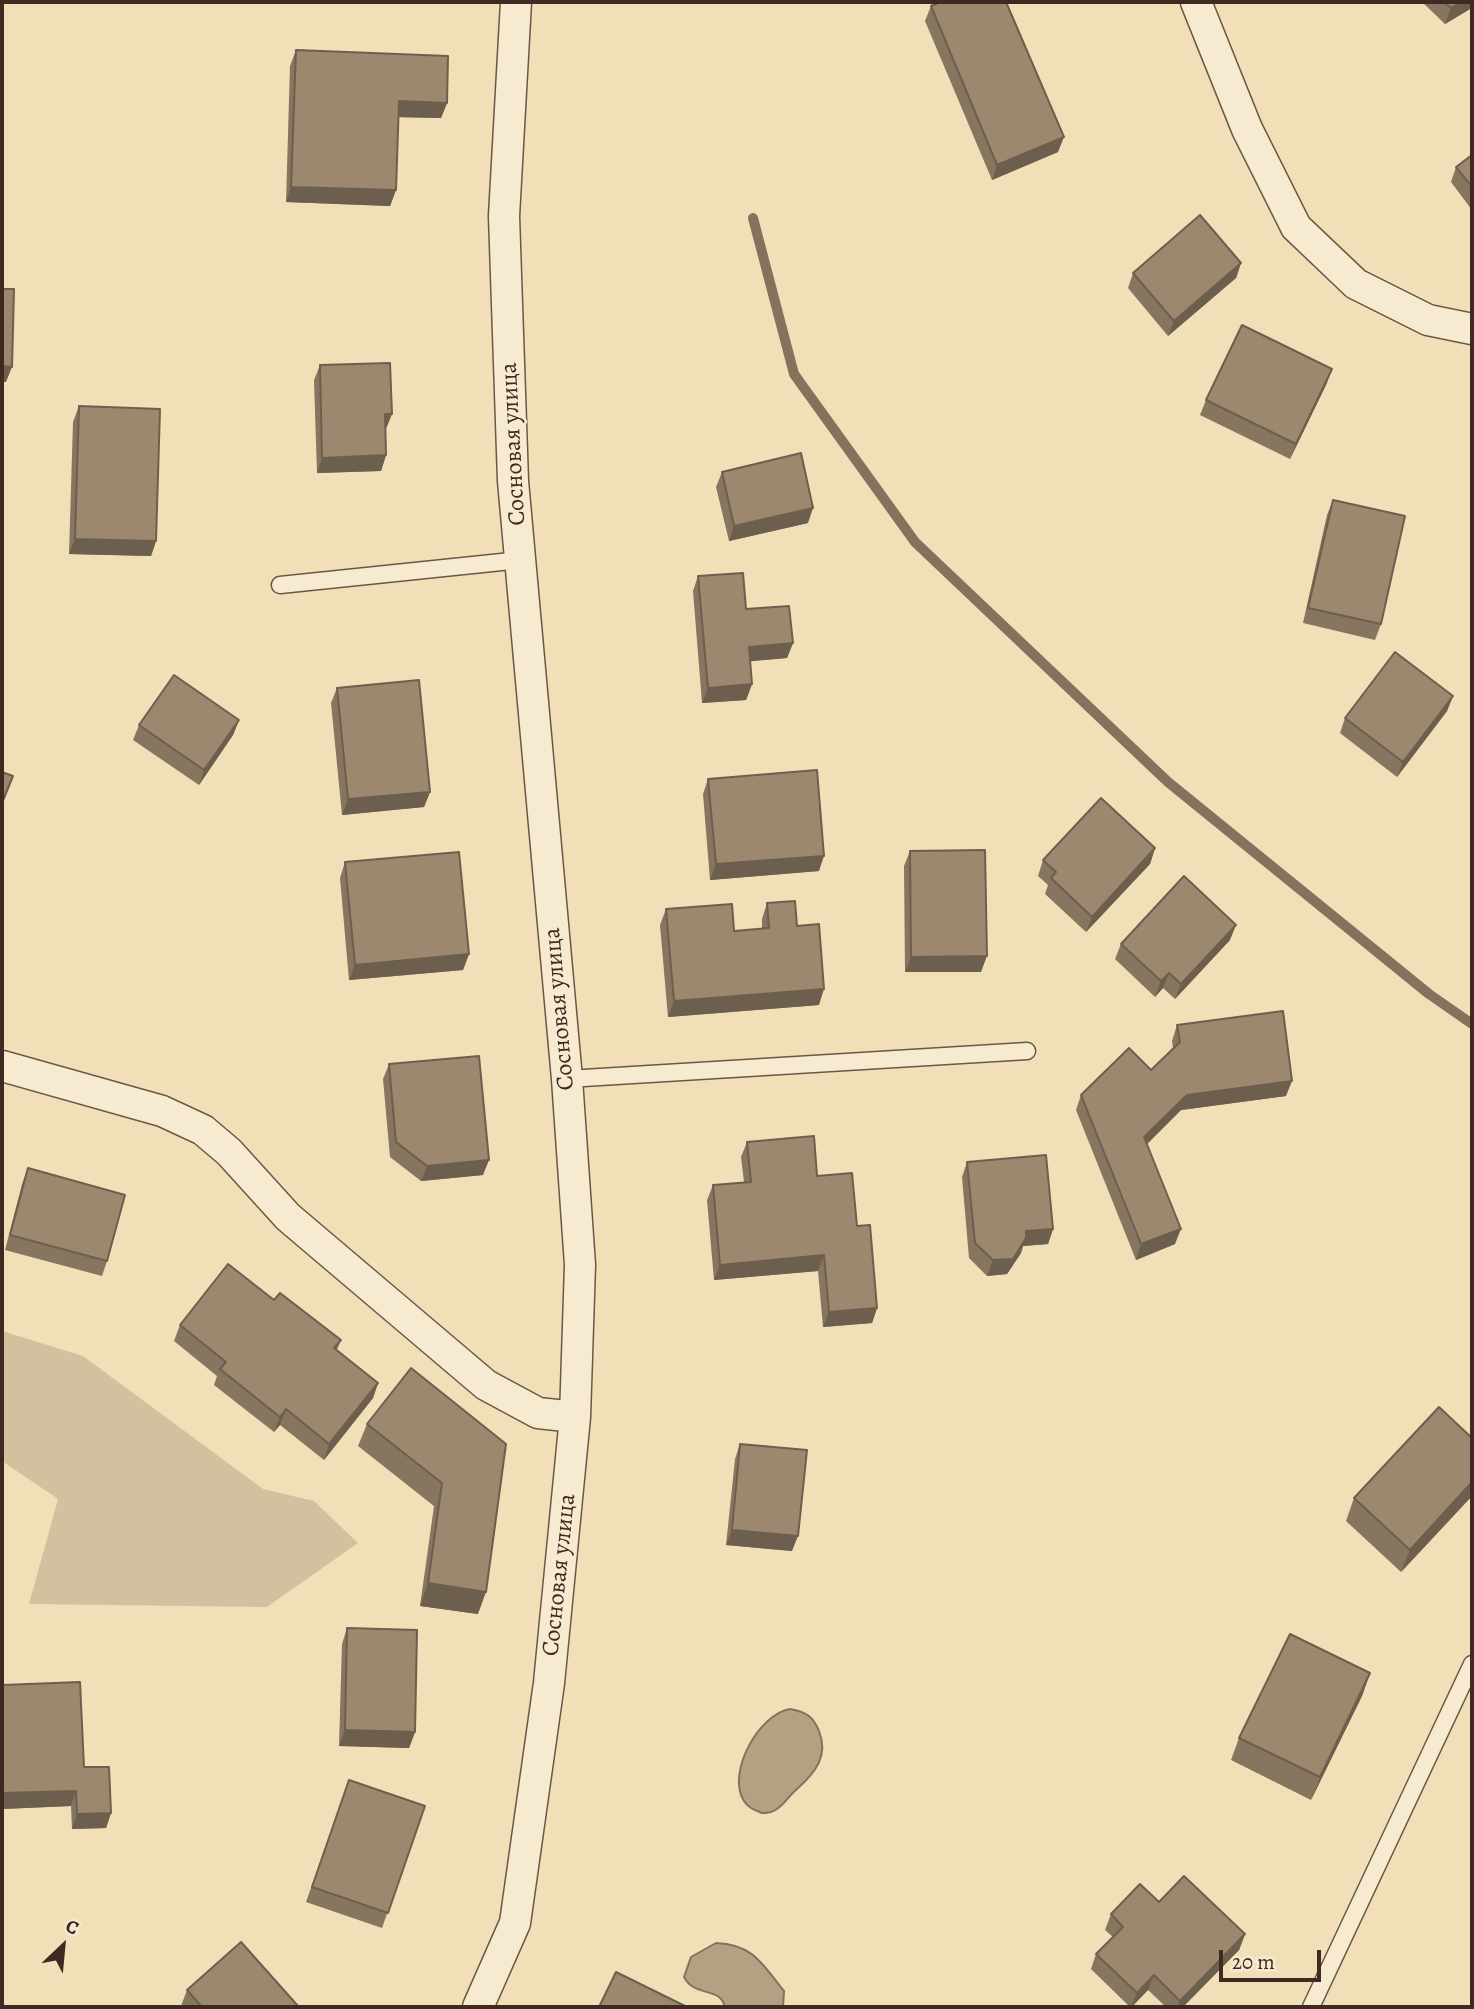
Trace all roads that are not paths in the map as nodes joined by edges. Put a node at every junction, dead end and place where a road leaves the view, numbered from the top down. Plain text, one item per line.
1 (516, 2) edge
2 (1196, 2) edge
3 (1472, 329) edge
4 (520, 560) junction
5 (280, 585) dead end
6 (1027, 1051) dead end
7 (2, 1066) edge
8 (567, 1079) junction
9 (575, 1417) junction
10 (1472, 1664) edge
11 (478, 2007) edge
12 (1311, 2007) edge

1 - 4 street, Сосновая улица
2 - 3 street
4 - 5 lane
4 - 8 street, Сосновая улица
6 - 8 lane
7 - 9 street
8 - 9 street, Сосновая улица
9 - 11 street, Сосновая улица
10 - 12 lane

